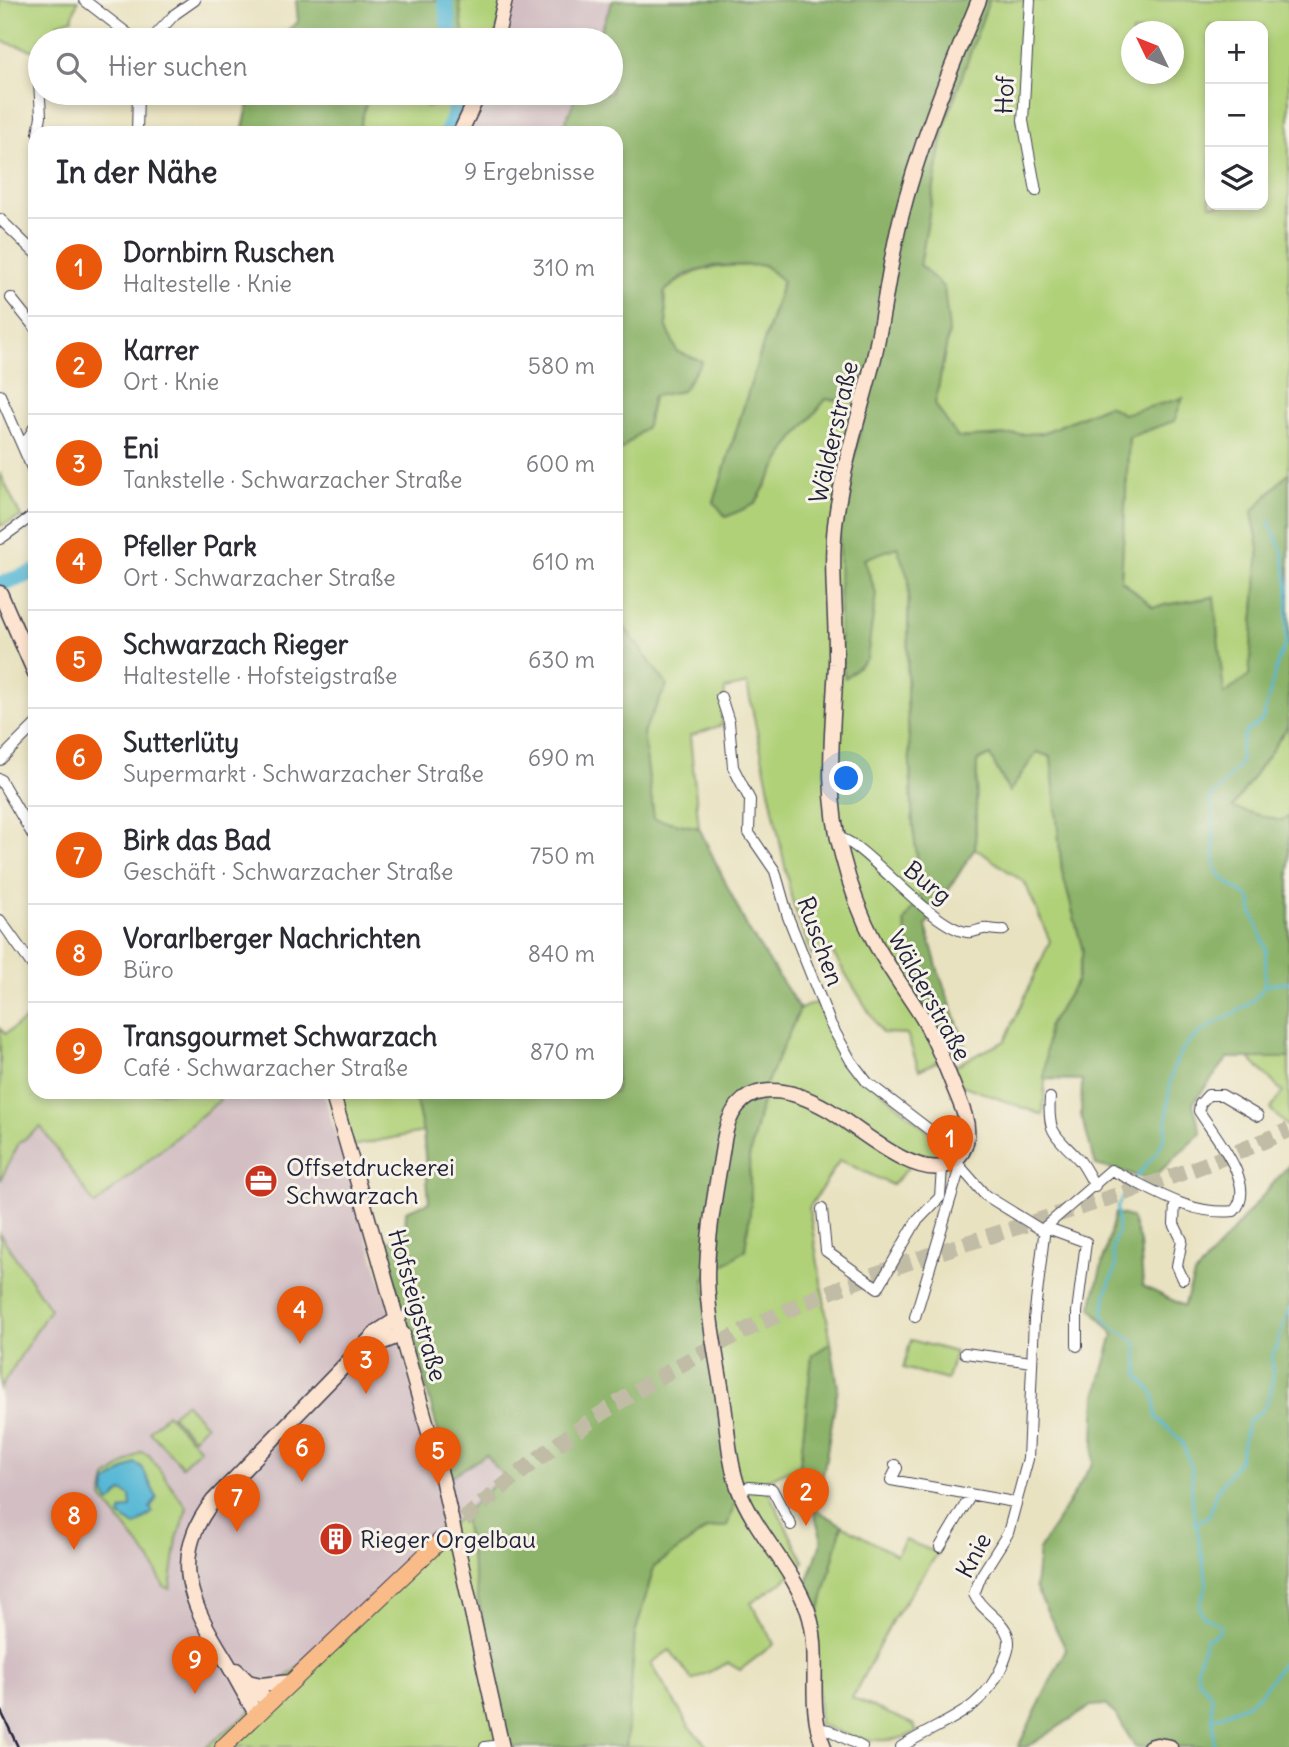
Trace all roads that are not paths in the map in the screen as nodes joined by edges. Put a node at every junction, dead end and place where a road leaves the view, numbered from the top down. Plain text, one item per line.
1 (84, 0) edge
2 (505, 0) edge
3 (979, 0) edge
4 (1030, 0) edge
5 (188, 2) edge
6 (120, 28) edge
7 (162, 28) edge
8 (499, 28) edge
9 (40, 105) edge
10 (138, 105) edge
11 (473, 105) edge
12 (39, 126) edge
13 (137, 126) edge
14 (463, 126) edge
15 (1036, 191) dead end
16 (0, 219) edge
17 (28, 246) edge
18 (11, 298) dead end
19 (28, 319) edge
20 (0, 395) edge
21 (28, 439) edge
22 (24, 446) junction
23 (28, 457) edge
24 (28, 519) edge
25 (0, 539) edge
26 (0, 593) edge
27 (6, 622) edge
28 (28, 659) edge
29 (721, 697) dead end
30 (28, 731) edge
31 (0, 760) edge
32 (0, 779) edge
33 (28, 827) edge
34 (837, 838) junction
35 (0, 920) edge
36 (1004, 930) dead end
37 (28, 959) edge
38 (1050, 1098) dead end
39 (334, 1099) edge
40 (1258, 1116) dead end
41 (954, 1162) junction
42 (1095, 1186) junction
43 (1175, 1202) junction
44 (822, 1209) dead end
45 (1044, 1229) junction
46 (1183, 1279) dead end
47 (915, 1317) dead end
48 (399, 1318) junction
49 (403, 1335) junction
50 (1077, 1346) dead end
51 (362, 1352) junction
52 (965, 1353) dead end
53 (1032, 1362) junction
54 (895, 1465) dead end
55 (740, 1491) junction
56 (971, 1496) junction
57 (1014, 1502) junction
58 (791, 1525) dead end
59 (441, 1540) tunnel mouth
60 (940, 1547) dead end
61 (227, 1662) junction
62 (248, 1682) junction
63 (291, 1682) junction
64 (270, 1703) junction
65 (257, 1715) junction
66 (816, 1728) junction
67 (502, 1746) edge
68 (223, 1747) edge
69 (485, 1747) edge
70 (824, 1747) edge
71 (862, 1747) edge
72 (901, 1747) edge
73 (1150, 1747) edge
74 (1170, 1747) edge

1 - 6 street
2 - 8 street
3 - 34 street, Wälderstraße
4 - 15 street, Hof
5 - 7 street
9 - 12 street
10 - 13 street
11 - 14 street
16 - 17 street
18 - 19 street
20 - 22 street
21 - 22 street
22 - 23 street
24 - 25 street
26 - 27 street
27 - 28 street
29 - 41 street, Ruschen
30 - 31 street
32 - 33 street
34 - 36 street, Burg
34 - 41 street, Wälderstraße
35 - 37 street
38 - 42 street
39 - 48 street, Hofsteigstraße
40 - 43 street
41 - 44 street
41 - 45 street
41 - 47 street
41 - 55 street
42 - 43 street
42 - 45 street
43 - 46 street
45 - 50 street
45 - 53 street, Knie
48 - 49 street, Hofsteigstraße
48 - 51 street
49 - 51 street
49 - 67 street, Hofsteigstraße
51 - 61 street
52 - 53 street
53 - 57 street, Knie
54 - 56 street
55 - 58 street
55 - 66 street
56 - 57 street
56 - 60 street
57 - 72 street, Knie
59 - 63 main road
61 - 62 street
61 - 65 street
62 - 63 street
62 - 64 street
63 - 64 main road
64 - 65 main road
65 - 68 main road
66 - 70 street
66 - 71 street
67 - 69 street
73 - 74 street

